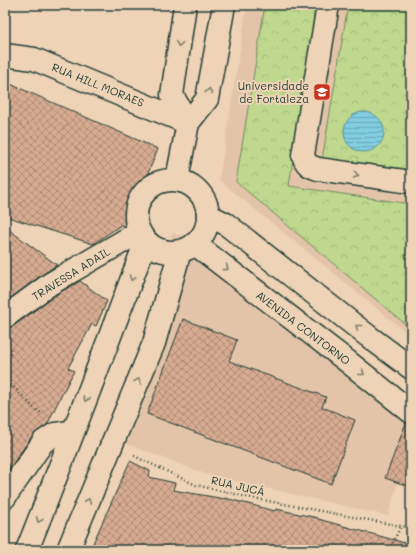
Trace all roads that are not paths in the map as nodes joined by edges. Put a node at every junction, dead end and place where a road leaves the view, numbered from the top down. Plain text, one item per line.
1 (224, 5) edge
2 (328, 5) edge
3 (180, 6) edge
4 (5, 56) edge
5 (188, 123) junction
6 (176, 179) junction
7 (411, 182) edge
8 (208, 215) junction
9 (142, 237) junction
10 (187, 248) junction
11 (5, 317) edge
12 (411, 368) edge
13 (411, 412) edge
14 (70, 432) road end
15 (5, 498) edge
16 (27, 550) edge
17 (68, 550) edge

5 -> 1 street
2 -> 7 street
3 -> 5 street
4 - 5 street, RUA HILL MORAES
5 - 6 street
6 - 8 street
6 - 9 street
8 - 10 street
12 -> 8 street
9 - 10 street
9 - 11 street, TRAVESSA ADAIL
9 -> 16 street
10 -> 13 street, AVENIDA CONTORNO
17 -> 10 street
14 - 15 street

